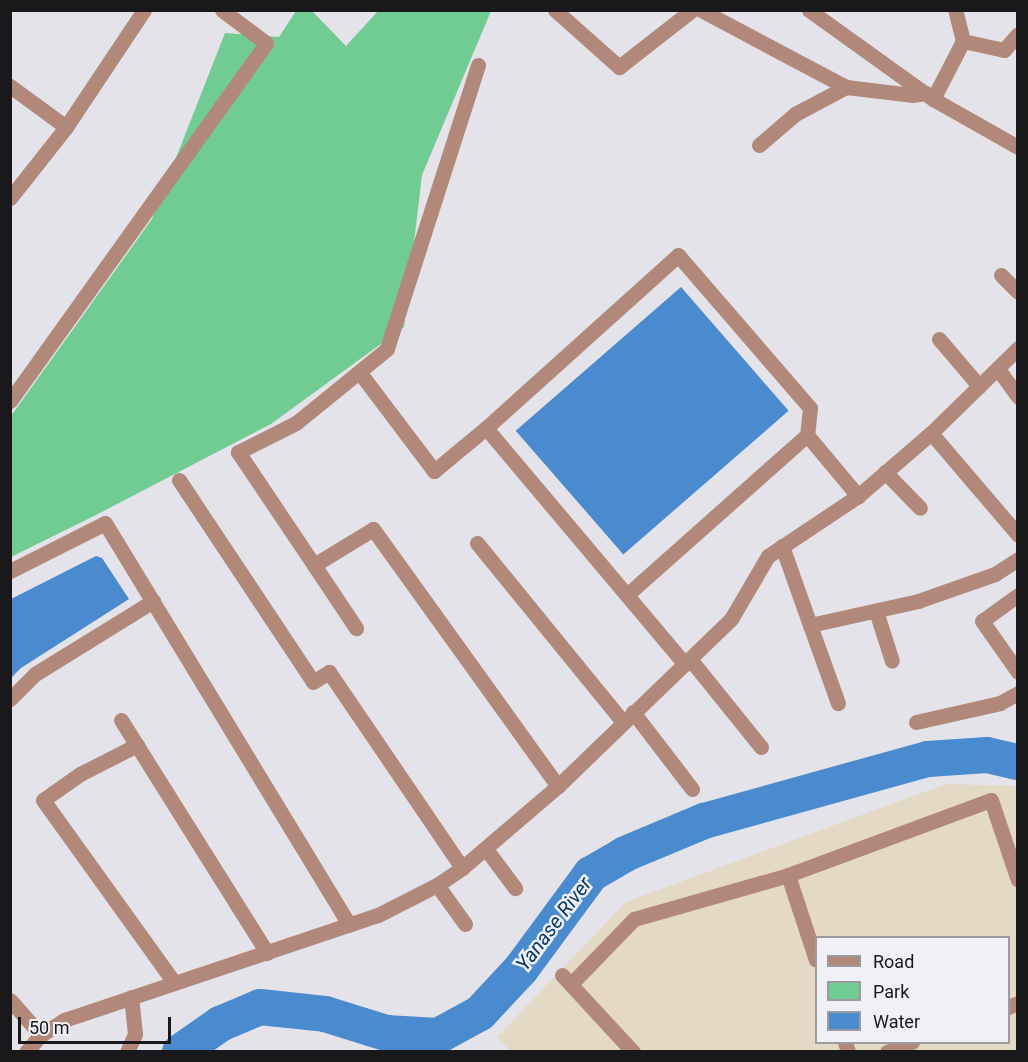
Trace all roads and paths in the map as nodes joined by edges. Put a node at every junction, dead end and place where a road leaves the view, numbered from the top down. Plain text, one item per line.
1 (144, 10) edge
2 (222, 10) edge
3 (555, 10) edge
4 (692, 10) edge
5 (701, 10) edge
6 (809, 10) edge
7 (955, 10) edge
8 (1017, 34) edge
9 (963, 41) junction
10 (478, 65) dead end
11 (10, 86) edge
12 (846, 87) junction
13 (929, 96) junction
14 (66, 127) junction
15 (759, 145) dead end
16 (1017, 147) edge
17 (10, 198) edge
18 (1001, 275) dead end
19 (1017, 292) edge
20 (939, 339) dead end
21 (1017, 348) edge
22 (998, 369) junction
23 (360, 373) junction
24 (979, 386) junction
25 (1017, 397) edge
26 (10, 401) edge
27 (486, 428) junction
28 (931, 433) junction
29 (807, 435) junction
30 (885, 472) junction
31 (179, 480) dead end
32 (858, 496) junction
33 (920, 508) dead end
34 (1017, 535) edge
35 (477, 543) dead end
36 (782, 546) junction
37 (1017, 560) edge
38 (314, 565) junction
39 (10, 571) edge
40 (627, 595) junction
41 (1017, 595) edge
42 (153, 601) junction
43 (876, 611) junction
44 (810, 625) junction
45 (356, 628) dead end
46 (892, 661) dead end
47 (688, 662) junction
48 (1017, 672) edge
49 (1017, 693) edge
50 (10, 699) edge
51 (838, 703) dead end
52 (628, 717) junction
53 (121, 720) dead end
54 (916, 722) dead end
55 (136, 745) junction
56 (761, 747) dead end
57 (558, 786) junction
58 (692, 789) dead end
59 (486, 849) junction
60 (462, 868) junction
61 (788, 875) junction
62 (1017, 880) edge
63 (437, 885) junction
64 (515, 888) dead end
65 (465, 924) dead end
66 (349, 925) junction
67 (267, 953) junction
68 (815, 957) edge
69 (174, 982) junction
70 (131, 997) junction
71 (10, 1000) edge
72 (41, 1035) junction
73 (907, 1044) edge
74 (26, 1052) edge
75 (127, 1052) edge
76 (633, 1052) edge
77 (887, 1052) edge

1 - 14 street
2 - 26 street
3 - 4 street
5 - 12 street
6 - 13 street
7 - 9 street
8 - 9 street
9 - 13 street
10 - 23 street
11 - 14 street
12 - 13 street
12 - 15 street
13 - 16 street
14 - 17 street
18 - 19 street
20 - 24 street
21 - 22 street
22 - 24 street
22 - 25 street
23 - 27 street
23 - 38 street
24 - 28 street
27 - 29 street
27 - 40 street
28 - 30 street
28 - 34 street
29 - 32 street
29 - 40 street
30 - 32 street
30 - 33 street
31 - 60 street
32 - 36 street
35 - 52 street
36 - 44 street
36 - 47 street
37 - 43 street
38 - 45 street
38 - 57 street
39 - 42 street
40 - 47 street
41 - 48 street
42 - 50 street
42 - 66 street
43 - 44 street
43 - 46 street
44 - 51 street
47 - 52 street
47 - 56 street
49 - 54 street
52 - 57 street
52 - 58 street
53 - 55 street
55 - 67 street
55 - 69 street
57 - 59 street
59 - 60 street
59 - 64 street
60 - 63 street
61 - 62 street
61 - 68 street
61 - 76 street
63 - 65 street
63 - 66 street
66 - 67 street
67 - 69 street
69 - 70 street
70 - 72 street
70 - 75 street
71 - 72 street
72 - 74 street
73 - 77 street

